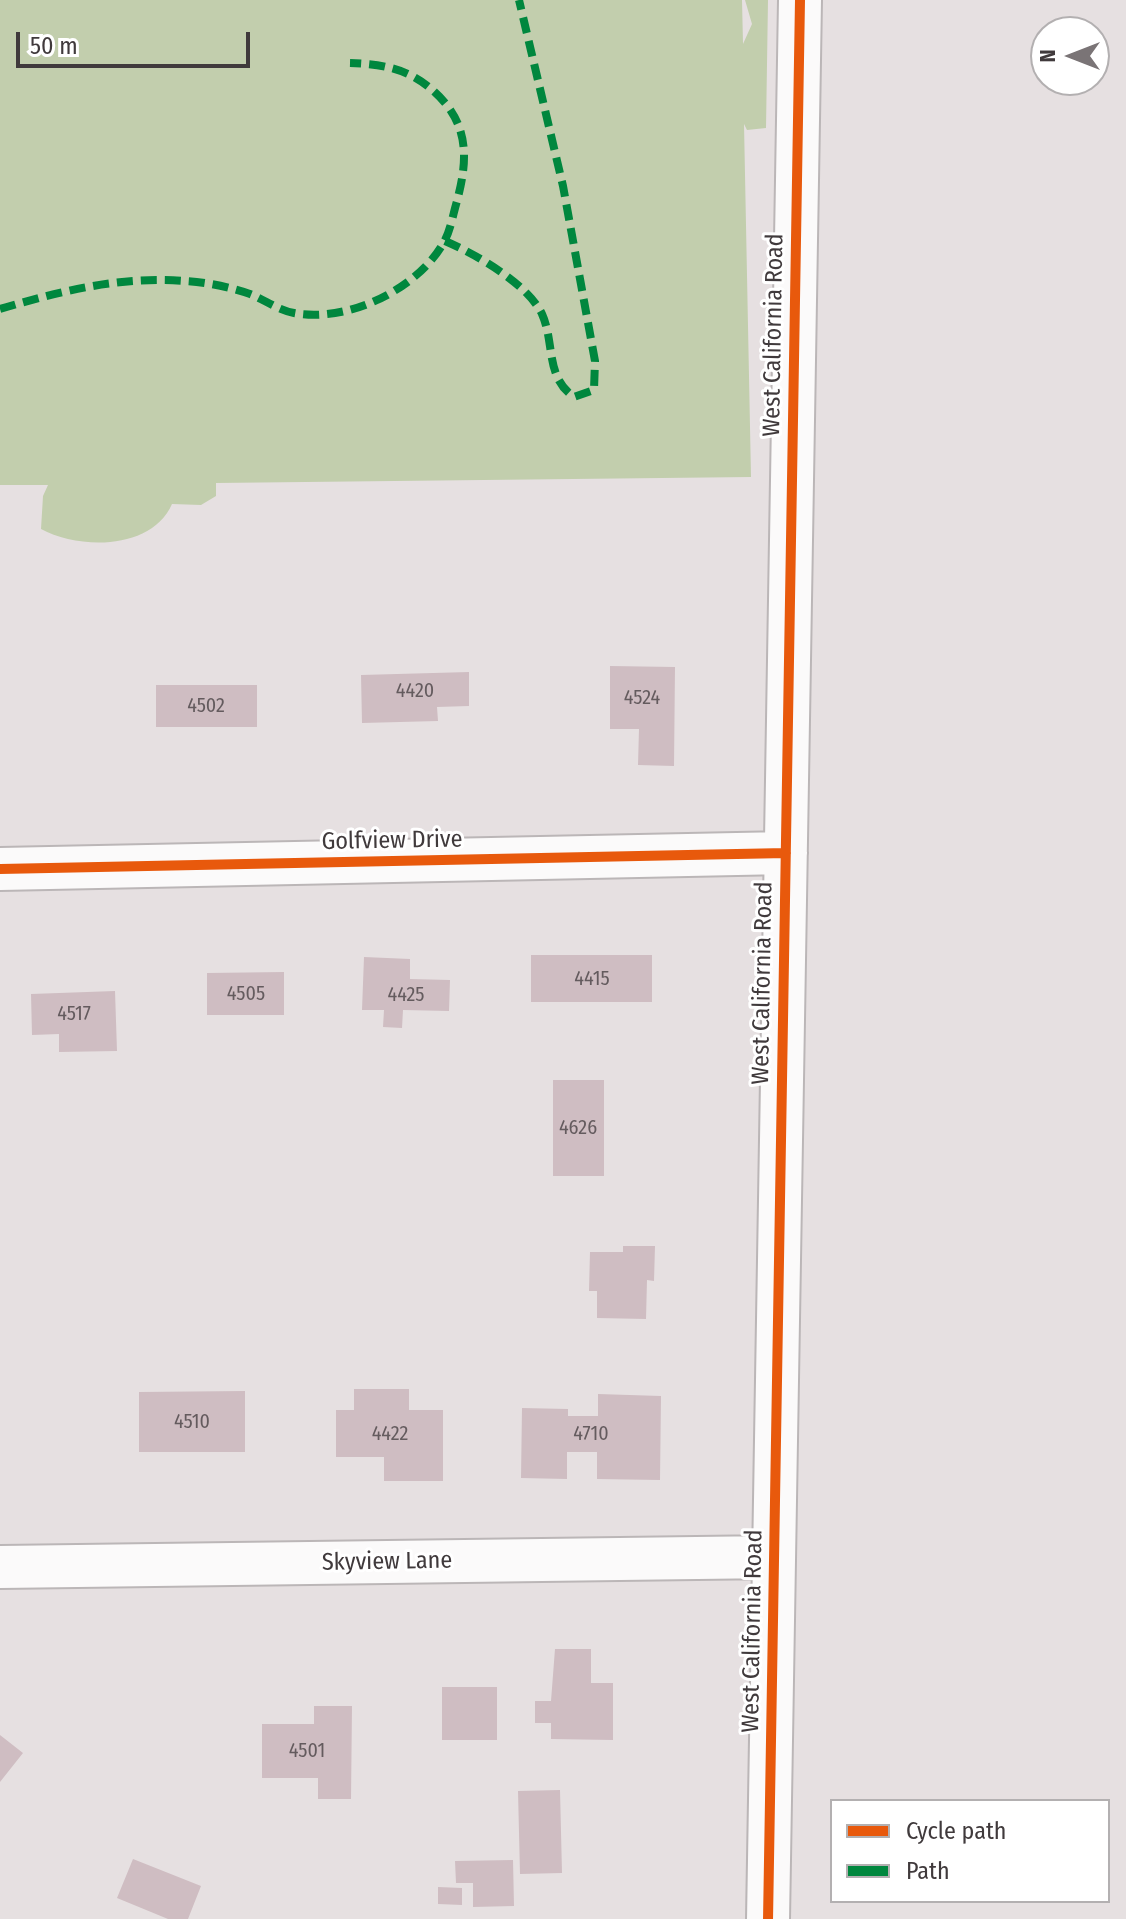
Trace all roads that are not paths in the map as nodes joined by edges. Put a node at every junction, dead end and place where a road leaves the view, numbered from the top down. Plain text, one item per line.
1 (800, 0) edge
2 (786, 853) junction
3 (0, 869) edge
4 (774, 1557) junction
5 (0, 1567) edge
6 (768, 1919) edge

1 - 2 street, West California Road
2 - 3 street, Golfview Drive
2 - 4 street, West California Road
4 - 5 street, Skyview Lane
4 - 6 street, West California Road

